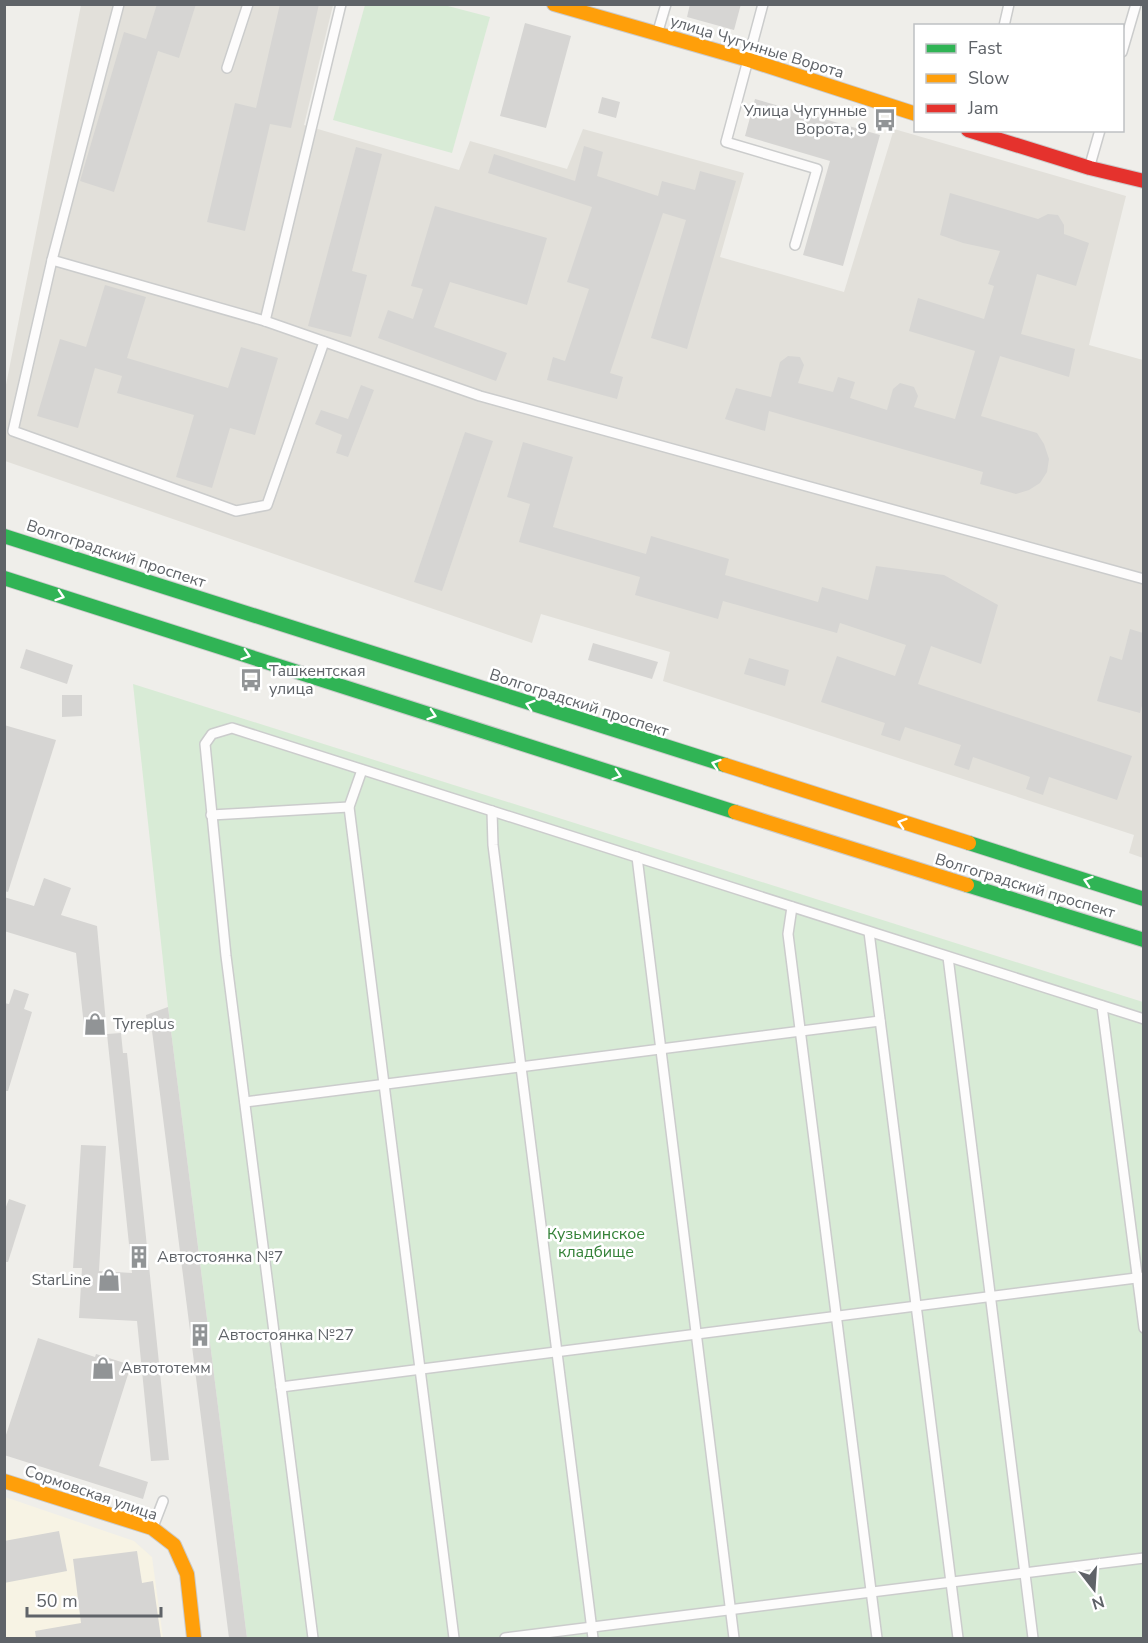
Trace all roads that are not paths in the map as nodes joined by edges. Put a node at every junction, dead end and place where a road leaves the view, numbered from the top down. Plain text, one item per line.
1 (119, 4) edge
2 (248, 4) edge
3 (341, 4) edge
4 (554, 4) edge
5 (666, 4) edge
6 (764, 4) edge
7 (1009, 4) edge
8 (1136, 4) edge
9 (1004, 24) edge
10 (657, 34) junction
11 (1124, 45) edge
12 (749, 60) junction
13 (227, 68) dead end
14 (914, 114) edge
15 (976, 132) edge
16 (1099, 132) edge
17 (1090, 168) junction
18 (1143, 181) edge
19 (795, 245) dead end
20 (52, 260) junction
21 (265, 321) junction
22 (324, 342) junction
23 (4, 536) edge
24 (4, 578) edge
25 (1143, 579) edge
26 (362, 770) junction
27 (349, 807) junction
28 (492, 811) junction
29 (211, 815) junction
30 (637, 857) junction
31 (1143, 899) edge
32 (792, 907) junction
33 (869, 932) junction
34 (1143, 940) edge
35 (948, 957) junction
36 (1102, 1006) junction
37 (1143, 1019) edge
38 (880, 1021) junction
39 (800, 1031) junction
40 (660, 1049) junction
41 (521, 1067) junction
42 (384, 1084) junction
43 (245, 1102) junction
44 (1140, 1277) edge
45 (990, 1297) junction
46 (916, 1306) junction
47 (836, 1316) junction
48 (1143, 1328) edge
49 (696, 1334) junction
50 (557, 1352) junction
51 (420, 1369) junction
52 (281, 1387) junction
53 (4, 1481) edge
54 (163, 1501) dead end
55 (152, 1528) junction
56 (1143, 1557) edge
57 (1025, 1573) junction
58 (951, 1582) junction
59 (871, 1592) junction
60 (731, 1610) junction
61 (592, 1628) junction
62 (194, 1638) edge
63 (313, 1638) edge
64 (454, 1638) edge
65 (505, 1638) edge
66 (593, 1638) edge
67 (734, 1638) edge
68 (877, 1638) edge
69 (958, 1638) edge
70 (1034, 1638) edge

1 - 20 lane
2 - 13 lane
3 - 21 lane
4 - 10 main road, улица Чугунные Ворота
5 - 10 lane
6 - 12 lane
7 - 9 lane
8 - 11 lane
10 - 12 main road, улица Чугунные Ворота
12 - 14 main road, улица Чугунные Ворота
12 - 19 lane
15 - 17 main road
16 - 17 lane
17 - 18 main road
20 - 21 lane
20 - 22 lane
21 - 22 lane
22 - 25 lane
31 -> 23 main road, Волгоградский проспект
24 -> 34 main road, Волгоградский проспект
26 - 27 lane
26 - 28 lane
26 - 29 lane
27 - 29 lane
27 - 42 lane
28 - 30 lane
28 - 41 lane
29 - 43 lane
30 - 32 lane
30 - 40 lane
32 - 33 lane
32 - 39 lane
33 - 35 lane
33 - 38 lane
35 - 36 lane
35 - 45 lane
36 - 37 lane
36 - 44 lane
38 - 39 lane
38 - 46 lane
39 - 40 lane
39 - 47 lane
40 - 41 lane
40 - 49 lane
41 - 42 lane
41 - 50 lane
42 - 43 lane
42 - 51 lane
43 - 52 lane
44 - 45 lane
44 - 48 lane
45 - 46 lane
45 - 57 lane
46 - 47 lane
46 - 58 lane
47 - 49 lane
47 - 59 lane
49 - 50 lane
49 - 60 lane
50 - 51 lane
50 - 61 lane
51 - 52 lane
51 - 64 lane
52 - 63 lane
53 - 55 main road, Сормовская улица
54 - 55 lane
55 - 62 main road, Сормовская улица
56 - 57 lane
57 - 58 lane
57 - 70 lane
58 - 59 lane
58 - 69 lane
59 - 60 lane
59 - 68 lane
60 - 61 lane
60 - 67 lane
61 - 65 lane
61 - 66 lane

